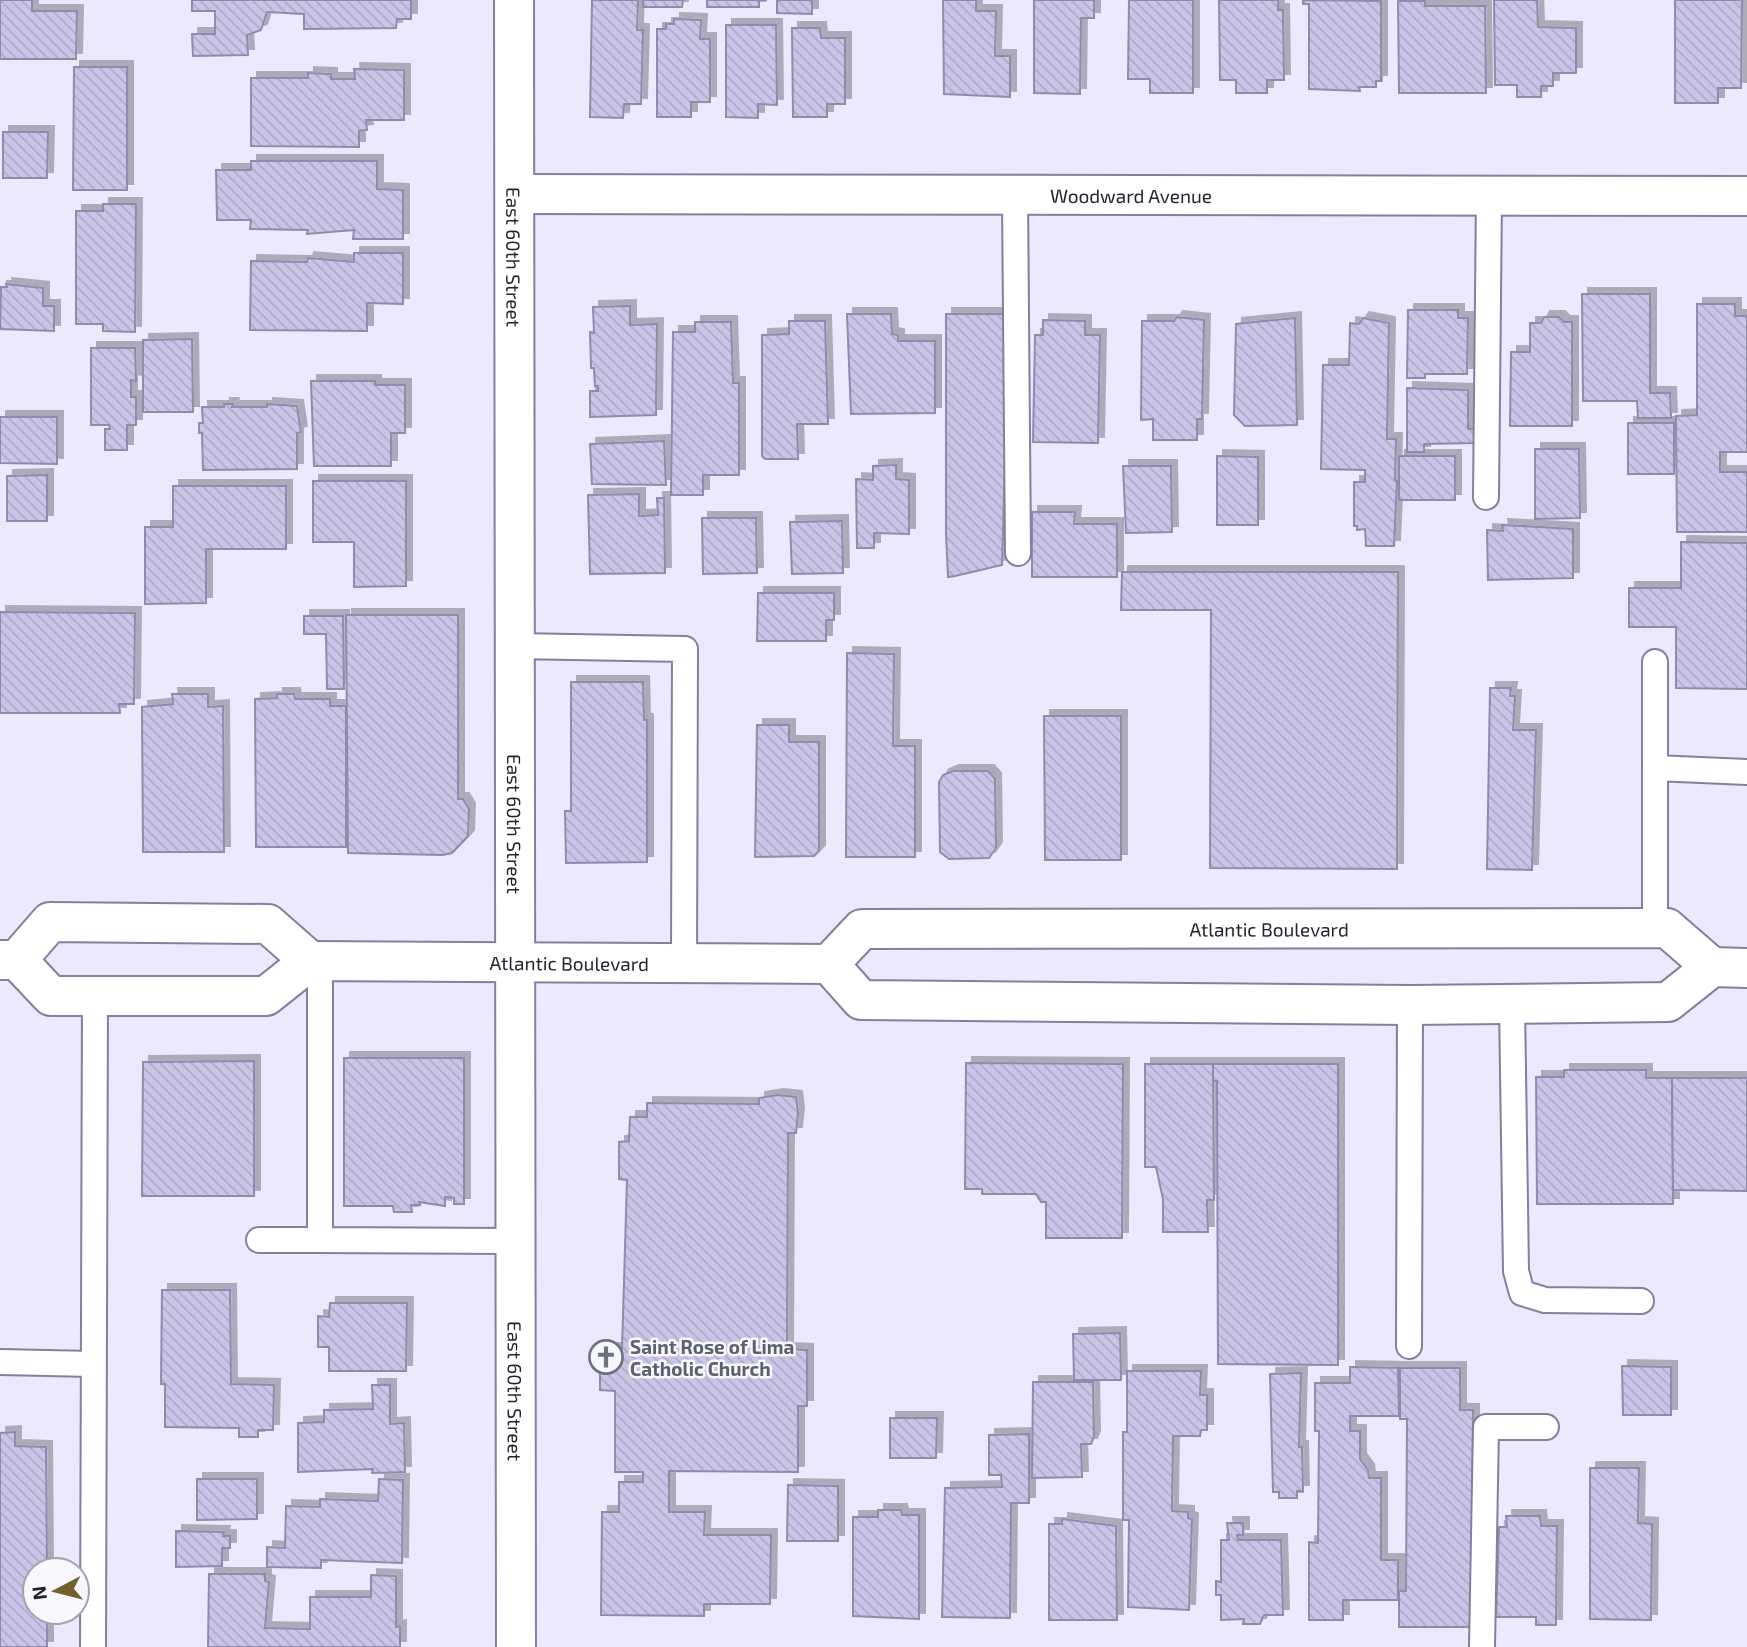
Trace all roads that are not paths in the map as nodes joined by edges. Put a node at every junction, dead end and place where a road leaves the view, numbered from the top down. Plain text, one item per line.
1 (514, 0) edge
2 (515, 194) junction
3 (1015, 195) junction
4 (1489, 196) junction
5 (1747, 196) edge
6 (1486, 497) dead end
7 (1018, 553) dead end
8 (515, 646) junction
9 (1655, 662) dead end
10 (1655, 768) junction
11 (1747, 772) edge
12 (1655, 929) junction
13 (9, 960) edge
14 (315, 961) junction
15 (515, 963) junction
16 (684, 963) junction
17 (829, 964) junction
18 (1729, 967) edge
19 (95, 996) junction
20 (1512, 1004) junction
21 (1410, 1005) junction
22 (259, 1240) dead end
23 (320, 1240) junction
24 (516, 1241) junction
25 (1641, 1301) dead end
26 (1409, 1346) dead end
27 (0, 1363) edge
28 (93, 1364) junction
29 (1546, 1427) dead end
30 (93, 1647) edge
31 (516, 1647) edge
32 (1482, 1647) edge

1 - 2 main road, East 60th Street
2 - 3 main road, Woodward Avenue
2 - 8 main road, East 60th Street
3 - 4 main road, Woodward Avenue
3 - 7 lane
4 - 5 main road, Woodward Avenue
4 - 6 lane
8 - 15 main road, East 60th Street
8 - 16 lane
9 - 10 lane
10 - 11 lane
10 - 12 lane
12 - 17 main road, Atlantic Boulevard
12 - 18 main road, Atlantic Boulevard
13 - 14 main road
13 - 19 main road
14 - 15 main road, Atlantic Boulevard
14 - 19 main road
14 - 23 lane
15 - 16 main road, Atlantic Boulevard
15 - 24 main road, East 60th Street
16 - 17 main road, Atlantic Boulevard
17 - 21 main road, Atlantic Boulevard
18 - 20 main road, Atlantic Boulevard
19 - 28 lane
20 - 21 main road, Atlantic Boulevard
20 - 25 lane
21 - 26 lane
22 - 23 lane
23 - 24 lane
24 - 31 main road, East 60th Street
27 - 28 lane
28 - 30 lane
29 - 32 lane

